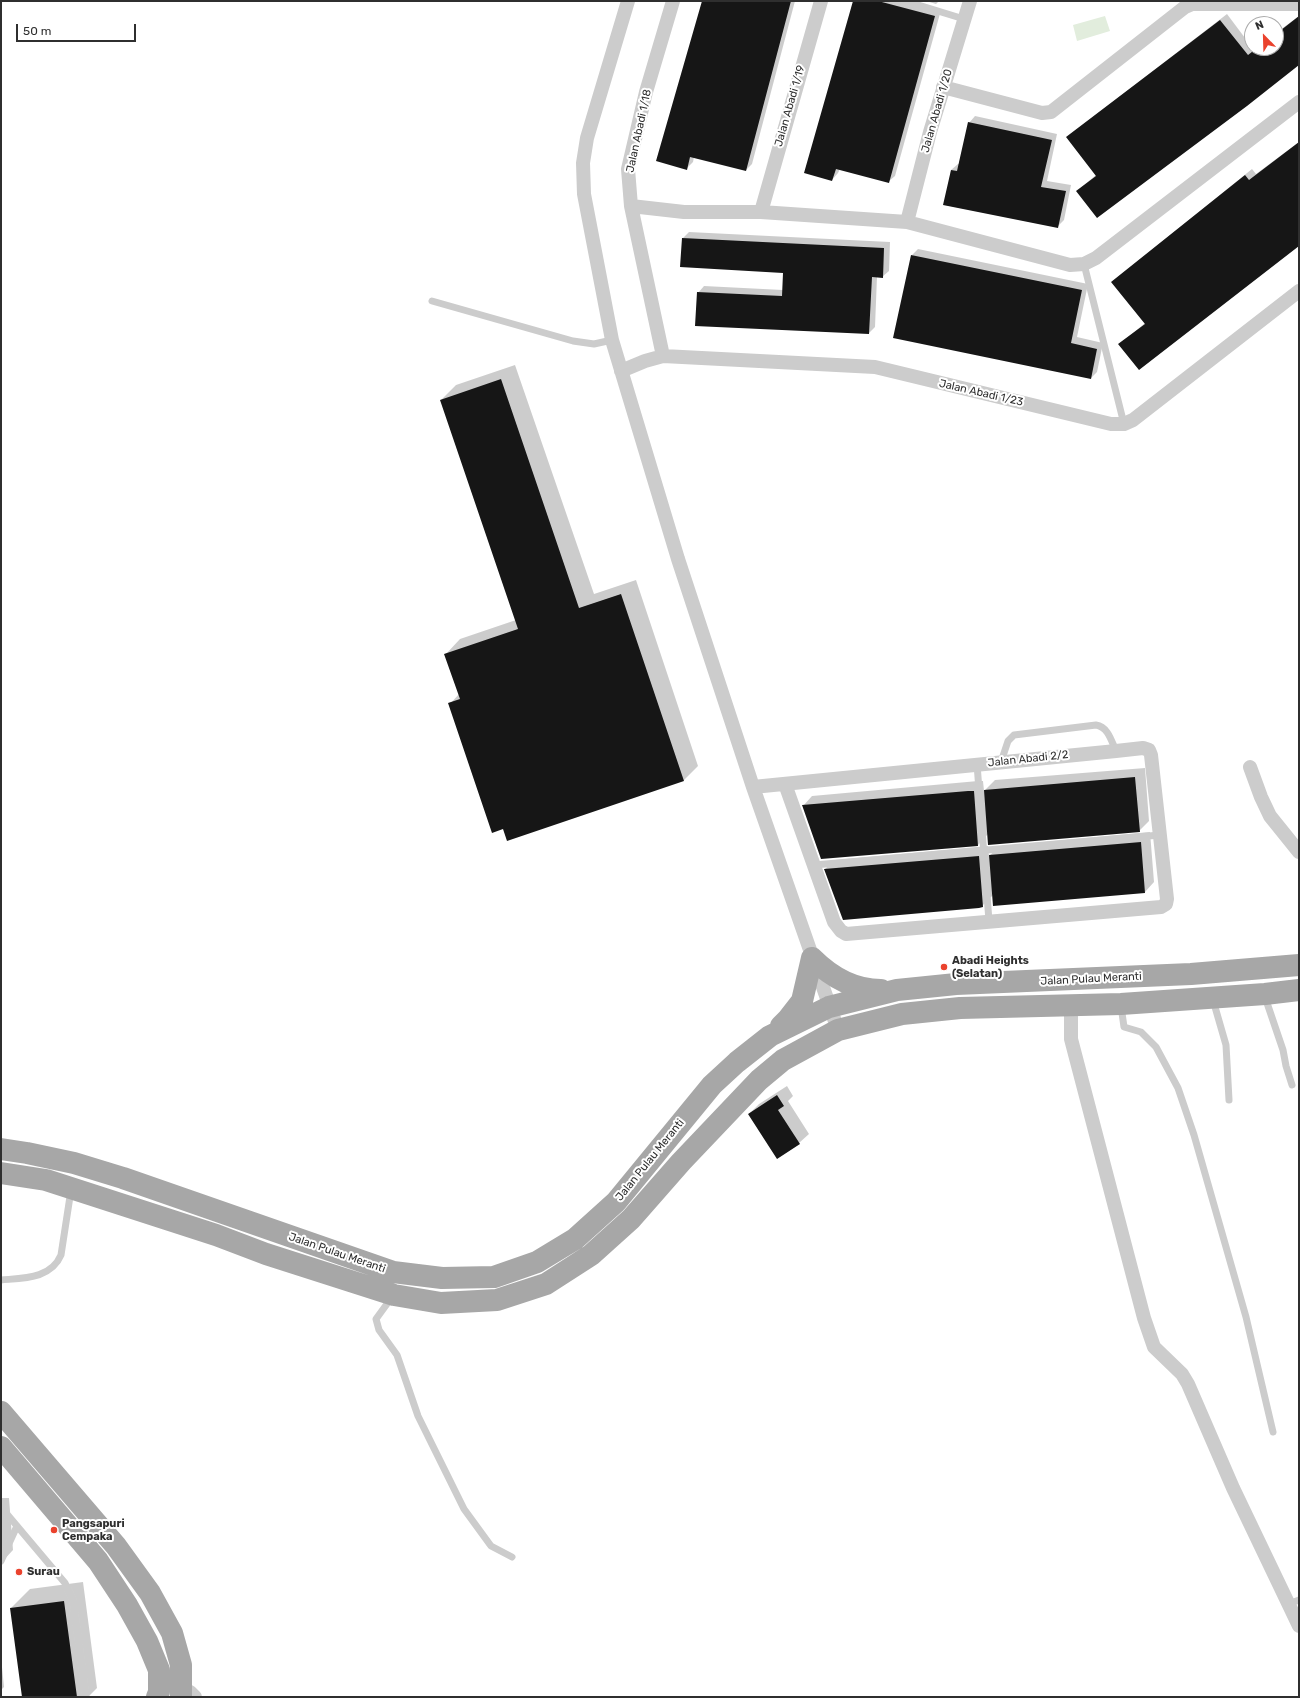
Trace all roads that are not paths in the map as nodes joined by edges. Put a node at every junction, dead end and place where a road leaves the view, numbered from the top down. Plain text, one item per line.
1 (628, 1) edge
2 (673, 1) edge
3 (821, 1) edge
4 (905, 1) edge
5 (970, 1) edge
6 (1299, 4) edge
7 (964, 19) junction
8 (943, 86) junction
9 (1299, 102) edge
10 (631, 206) junction
11 (761, 212) junction
12 (906, 222) junction
13 (1084, 264) junction
14 (1299, 291) edge
15 (432, 301) dead end
16 (612, 340) junction
17 (663, 356) junction
18 (621, 371) junction
19 (1124, 424) junction
20 (1116, 751) junction
21 (1001, 762) junction
22 (977, 764) junction
23 (1250, 767) dead end
24 (785, 784) junction
25 (752, 787) junction
26 (1160, 835) junction
27 (983, 850) junction
28 (1299, 852) edge
29 (814, 865) junction
30 (989, 922) junction
31 (812, 958) junction
32 (1299, 965) edge
33 (897, 990) junction
34 (1299, 990) edge
35 (1265, 994) junction
36 (1212, 998) junction
37 (1121, 1004) junction
38 (829, 1006) junction
39 (1071, 1006) junction
40 (838, 1030) junction
41 (770, 1036) junction
42 (1292, 1085) dead end
43 (1229, 1100) dead end
44 (1, 1149) edge
45 (1, 1173) edge
46 (71, 1188) junction
47 (1, 1280) edge
48 (394, 1295) junction
49 (1, 1412) edge
50 (1273, 1432) dead end
51 (6, 1455) edge
52 (1, 1507) edge
53 (17, 1526) junction
54 (512, 1557) dead end
55 (1, 1561) edge
56 (1294, 1602) edge
57 (1299, 1626) edge
58 (185, 1694) edge
59 (86, 1697) edge
60 (158, 1697) edge

1 - 16 street
2 - 10 street, Jalan Abadi 1/18
3 - 11 street, Jalan Abadi 1/19
4 - 7 lane
5 - 7 street, Jalan Abadi 1/20
6 - 8 street
7 - 8 street, Jalan Abadi 1/20
8 - 12 street, Jalan Abadi 1/20
9 - 13 street
10 - 11 street
10 - 17 street, Jalan Abadi 1/18
11 - 12 street
12 - 13 street
13 - 19 lane
14 - 19 street
15 - 16 lane
16 - 18 street
17 - 18 street, Jalan Abadi 1/23
17 - 19 street, Jalan Abadi 1/23
18 - 25 street
20 - 21 street, Jalan Abadi 2/2
20 - 21 lane
20 - 26 street, Jalan Abadi 2/2
21 - 22 street, Jalan Abadi 2/2
22 - 24 street, Jalan Abadi 2/2
22 - 27 lane
23 - 28 street
24 - 25 street, Jalan Abadi 2/2
24 - 29 street
25 - 31 street
26 - 27 lane
26 - 30 street, Jalan Abadi 2/2
27 - 29 lane
27 - 30 lane
29 - 30 street
31 - 33 main road
31 - 38 street
31 - 41 main road
32 - 33 main road, Jalan Pulau Meranti
33 - 38 main road, Jalan Pulau Meranti
34 - 35 main road, Jalan Pulau Meranti
35 - 36 main road, Jalan Pulau Meranti
35 - 42 lane
36 - 37 main road, Jalan Pulau Meranti
36 - 43 lane
37 - 39 main road, Jalan Pulau Meranti
37 - 50 lane
38 - 40 street
38 - 41 main road, Jalan Pulau Meranti
39 - 40 main road, Jalan Pulau Meranti
39 - 56 street
40 - 48 main road, Jalan Pulau Meranti
41 - 44 main road, Jalan Pulau Meranti
45 - 46 main road, Jalan Pulau Meranti
46 - 47 lane
46 - 48 main road, Jalan Pulau Meranti
48 - 54 lane
49 - 58 main road
51 - 60 main road
52 - 53 lane
53 - 55 lane
53 - 59 lane
56 - 57 street

